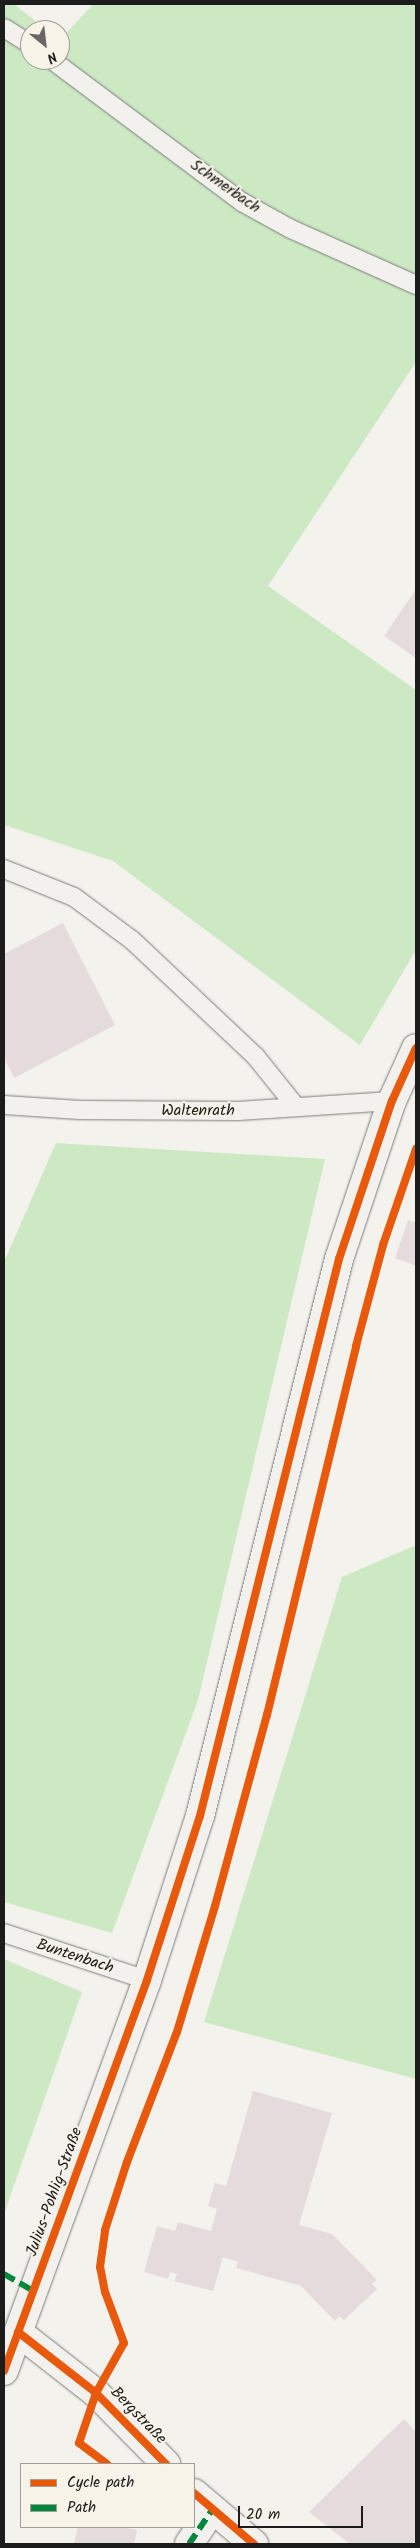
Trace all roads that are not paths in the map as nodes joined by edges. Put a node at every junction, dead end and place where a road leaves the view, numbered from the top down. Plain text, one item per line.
1 (4, 28) edge
2 (20, 38) edge
3 (65, 70) edge
4 (416, 285) edge
5 (4, 869) edge
6 (416, 1048) edge
7 (392, 1101) junction
8 (4, 1105) edge
9 (296, 1107) junction
10 (4, 1933) edge
11 (147, 1980) junction
12 (18, 2332) junction
13 (4, 2371) edge
14 (165, 2463) edge
15 (202, 2502) edge
16 (195, 2525) edge
17 (194, 2528) edge
18 (189, 2544) edge
19 (254, 2544) edge

1 - 2 lane
3 - 4 lane, Schmerbach
5 - 9 lane
6 - 7 street, Julius-Pohlig-Straße
7 - 9 lane, Waltenrath
7 - 11 street, Julius-Pohlig-Straße
8 - 9 lane, Waltenrath
10 - 11 lane, Buntenbach
11 - 12 street, Julius-Pohlig-Straße
12 - 13 street, Julius-Pohlig-Straße
12 - 14 street, Bergstraße
15 - 16 street
15 - 19 street
17 - 18 street

